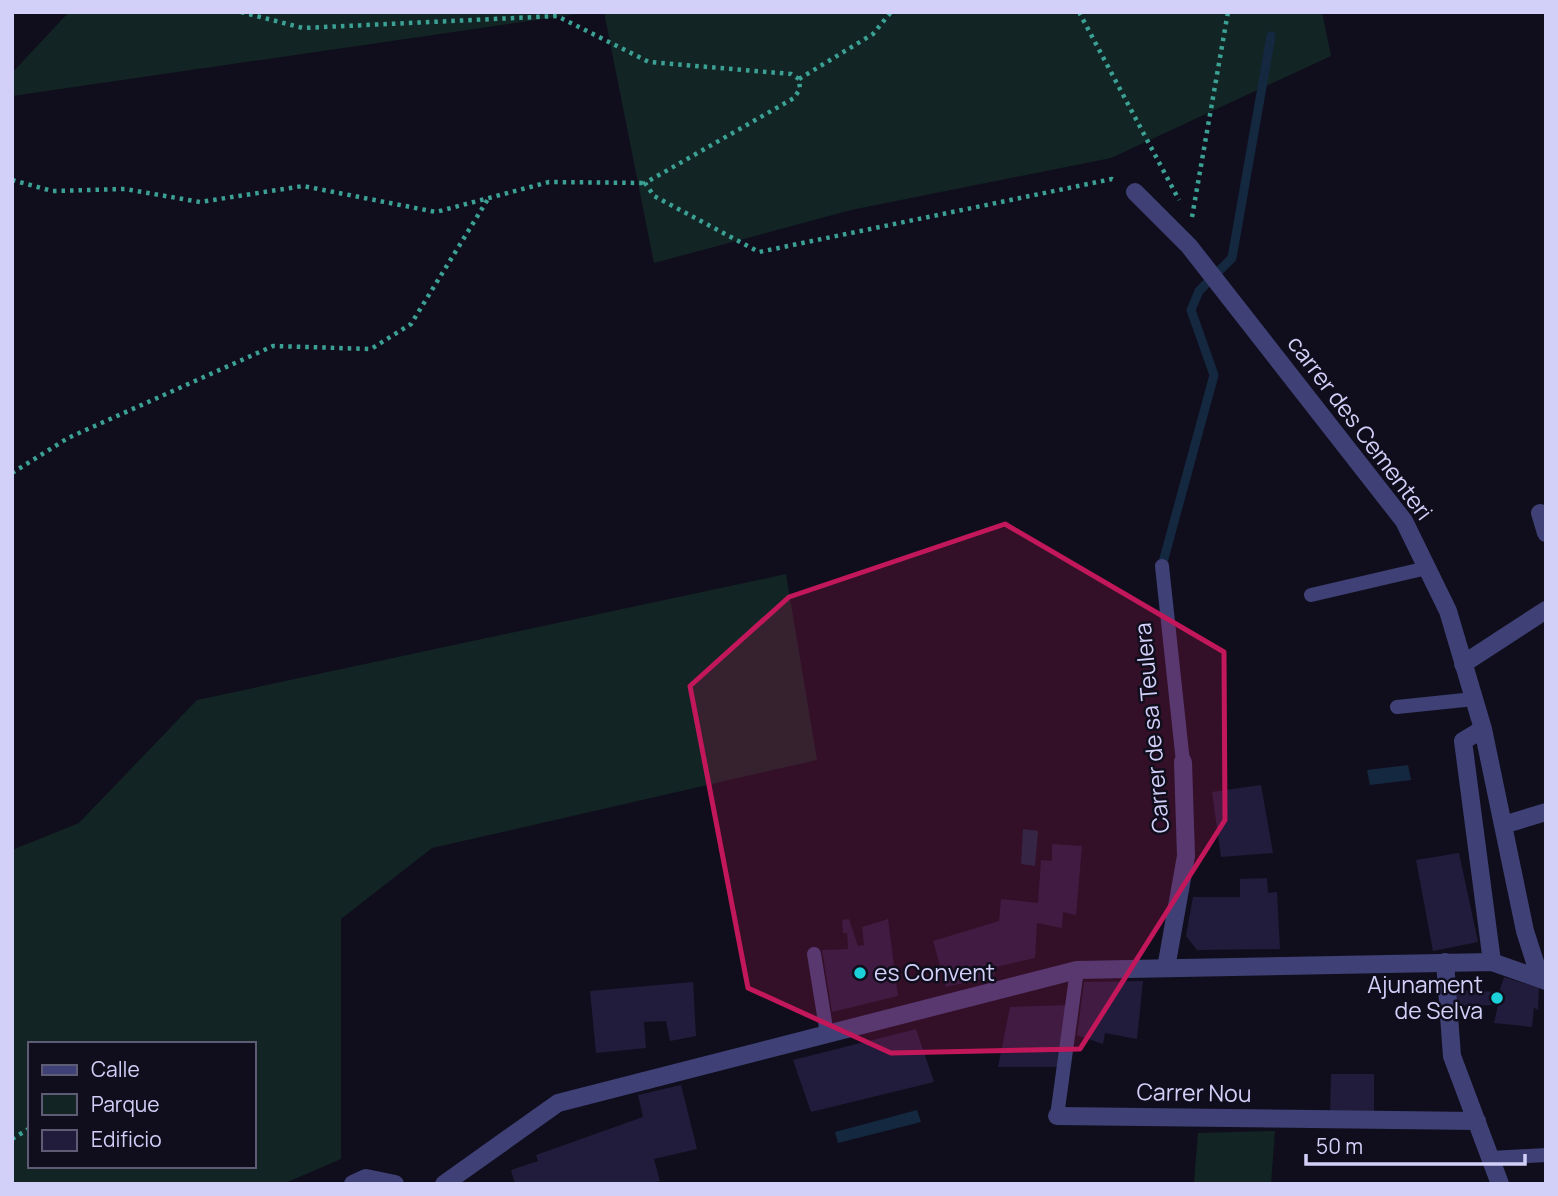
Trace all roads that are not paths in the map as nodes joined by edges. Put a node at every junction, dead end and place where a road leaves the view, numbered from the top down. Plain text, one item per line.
1 (1135, 192) road end
2 (1540, 513) dead end
3 (1546, 533) edge
4 (1163, 566) dead end
5 (1427, 568) junction
6 (1311, 594) dead end
7 (1546, 610) edge
8 (1463, 664) junction
9 (1474, 699) junction
10 (1397, 707) dead end
11 (1483, 729) junction
12 (1183, 762) joint
13 (1546, 812) edge
14 (1503, 825) junction
15 (814, 954) dead end
16 (1445, 962) junction
17 (1492, 962) junction
18 (1166, 968) junction
19 (1077, 970) junction
20 (1543, 980) edge
21 (827, 1034) junction
22 (1057, 1116) joint
23 (1477, 1121) junction
24 (1546, 1155) edge
25 (1491, 1158) junction
26 (352, 1184) edge
27 (395, 1184) edge
28 (444, 1184) edge
29 (1500, 1184) edge

1 - 5 street, carrer des Cementeri
2 - 3 street
4 - 12 lane, Carrer de sa Teulera
5 - 6 lane
5 - 8 street, carrer des Cementeri
7 - 8 street
8 - 9 street, carrer des Cementeri
9 - 10 lane
9 - 11 street, carrer des Cementeri
11 - 14 street, carrer des Cementeri
11 - 17 street
12 - 18 street, Carrer de sa Teulera
13 - 14 street
14 - 20 street, carrer des Cementeri
15 - 21 lane
16 - 17 street
16 - 18 street
16 - 23 street
17 - 20 street
18 - 19 street
19 - 21 street
19 - 22 lane, Carrer Nou
21 - 28 street
22 - 23 street, Carrer Nou
23 - 25 street
24 - 25 lane
25 - 29 street
26 - 27 street

